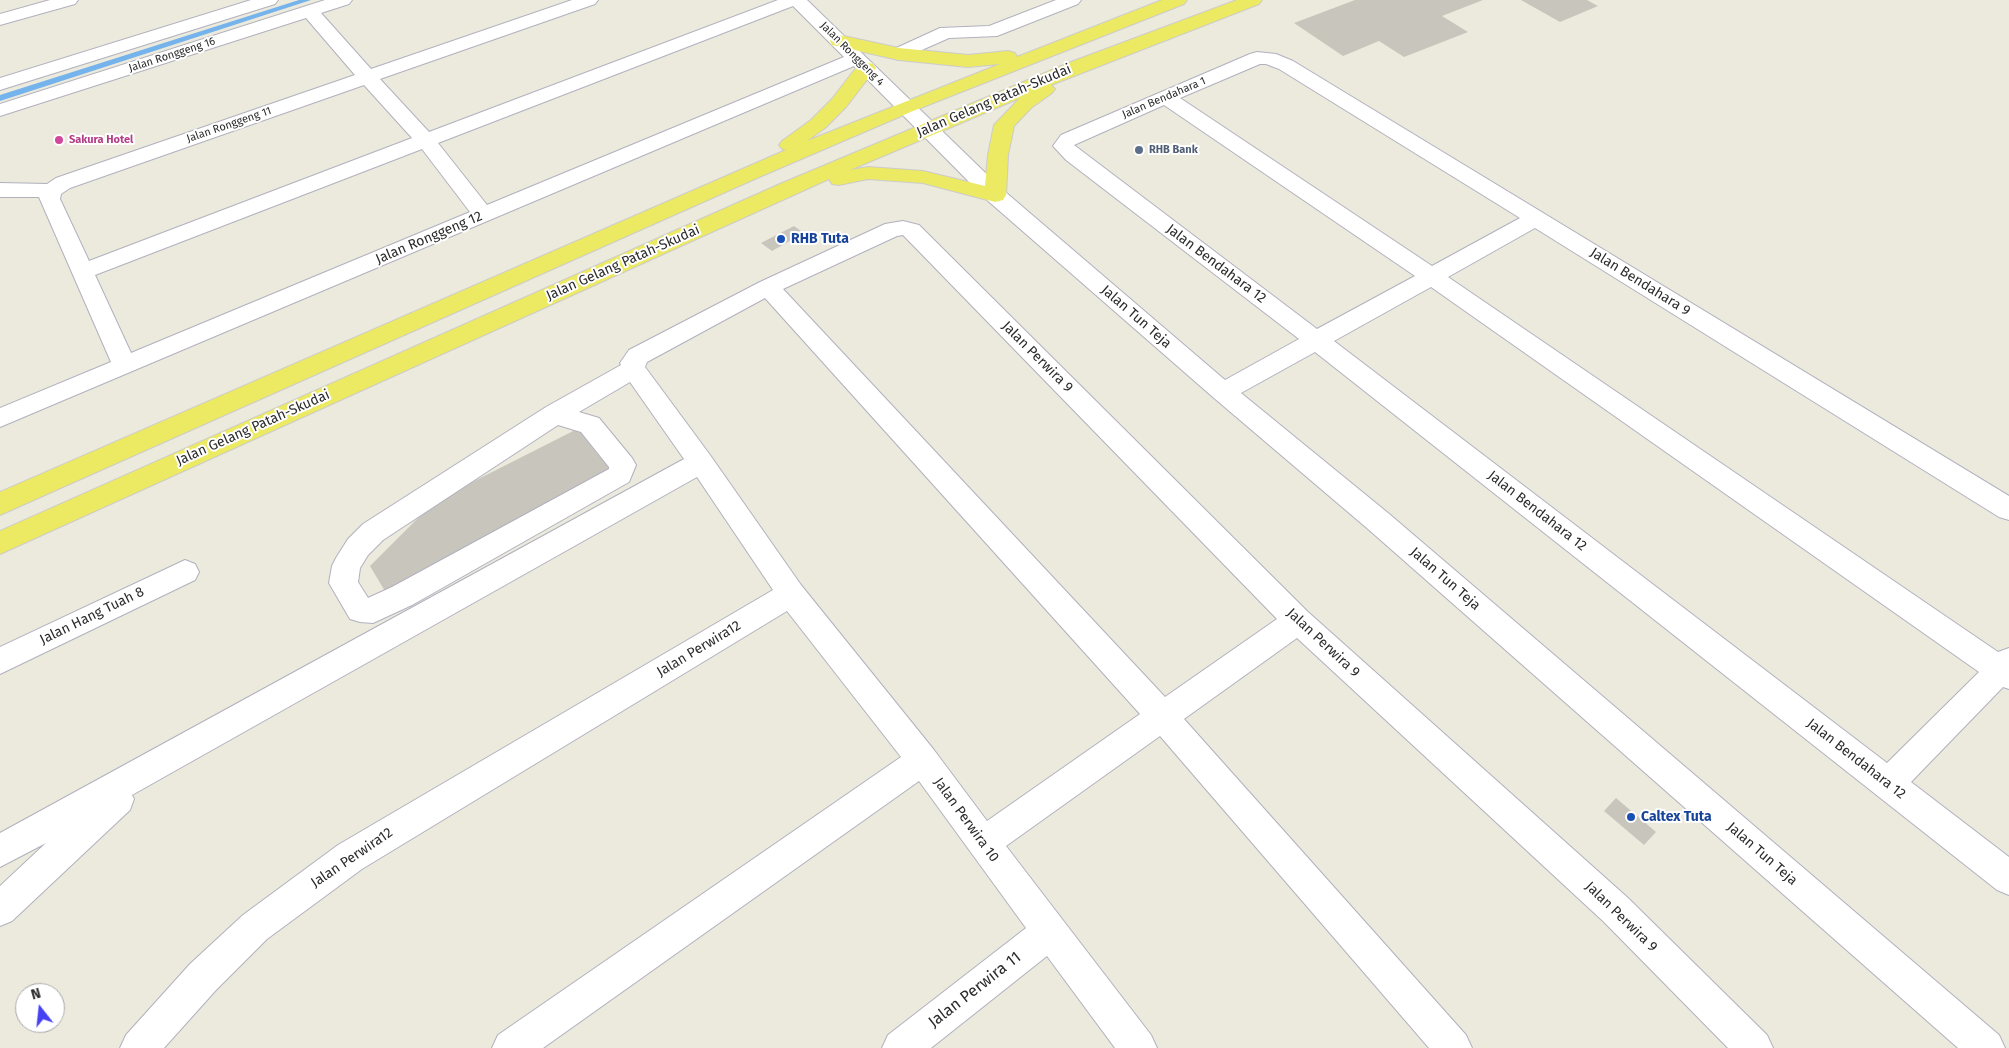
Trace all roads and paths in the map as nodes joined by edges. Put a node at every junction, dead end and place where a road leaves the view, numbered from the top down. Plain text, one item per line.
1 (69, 0) edge
2 (269, 0) edge
3 (343, 0) edge
4 (589, 0) edge
5 (796, 0) edge
6 (1072, 0) edge
7 (1178, 0) edge
8 (1253, 0) edge
9 (310, 10) junction
10 (1, 19) edge
11 (1095, 31) junction
12 (839, 41) junction
13 (899, 54) junction
14 (1268, 58) joint
15 (861, 63) junction
16 (1078, 66) junction
17 (367, 77) junction
18 (0, 84) edge
19 (1165, 97) junction
20 (906, 108) junction
21 (0, 110) edge
22 (928, 129) junction
23 (426, 141) junction
24 (1063, 146) joint
25 (750, 173) junction
26 (0, 190) edge
27 (788, 190) junction
28 (51, 191) junction
29 (995, 195) junction
30 (484, 215) junction
31 (1537, 218) junction
32 (82, 272) junction
33 (1431, 276) junction
34 (768, 287) junction
35 (1318, 341) junction
36 (125, 366) junction
37 (634, 369) junction
38 (1223, 392) junction
39 (555, 414) junction
40 (0, 418) edge
41 (702, 462) junction
42 (0, 504) edge
43 (2009, 510) edge
44 (0, 543) edge
45 (185, 572) dead end
46 (791, 594) junction
47 (1298, 621) junction
48 (0, 661) edge
49 (2006, 669) edge
50 (1162, 716) junction
51 (923, 760) junction
52 (148, 770) junction
53 (1888, 784) junction
54 (983, 843) junction
55 (0, 851) edge
56 (2009, 878) edge
57 (0, 909) edge
58 (1050, 932) junction
59 (139, 1048) edge
60 (511, 1048) edge
61 (901, 1048) edge
62 (1138, 1048) edge
63 (1453, 1048) edge
64 (1754, 1048) edge
65 (1986, 1048) edge

1 - 10 street
2 - 18 street, Jalan Ronggeng 16
3 - 9 street, Jalan Ronggeng 16
4 - 17 street, Jalan Ronggeng 11
5 - 12 street, Jalan Ronggeng 4
5 - 23 street
6 - 13 street
7 - 11 main road, Jalan Gelang Patah-Skudai
8 - 16 main road, Jalan Gelang Patah-Skudai
9 - 17 street
9 - 21 street, Jalan Ronggeng 16
11 - 13 main road
11 - 20 main road, Jalan Gelang Patah-Skudai
12 - 13 main road
12 - 15 street, Jalan Ronggeng 4
14 - 19 street, Jalan Bendahara 1
14 - 31 street, Jalan Bendahara 9
15 - 20 street, Jalan Ronggeng 4
15 - 25 main road
15 - 30 street, Jalan Ronggeng 12
16 - 22 main road, Jalan Gelang Patah-Skudai
16 - 29 main road
17 - 23 street
17 - 28 street, Jalan Ronggeng 11
19 - 24 street, Jalan Bendahara 1
19 - 33 street
20 - 22 street, Jalan Tun Teja
20 - 25 main road, Jalan Gelang Patah-Skudai
22 - 27 main road, Jalan Gelang Patah-Skudai
22 - 29 street, Jalan Tun Teja
23 - 30 street
23 - 32 street
24 - 35 street, Jalan Bendahara 12
25 - 42 main road, Jalan Gelang Patah-Skudai
26 - 28 street
27 - 29 main road
27 - 44 main road, Jalan Gelang Patah-Skudai
28 - 32 street
29 - 38 street, Jalan Tun Teja
30 - 36 street, Jalan Ronggeng 12
31 - 33 street
31 - 43 street, Jalan Bendahara 9
32 - 36 street
33 - 35 street
33 - 49 street
34 - 37 street
34 - 47 street, Jalan Perwira 9
34 - 50 street
35 - 38 street
35 - 53 street, Jalan Bendahara 12
36 - 40 street, Jalan Ronggeng 12
37 - 39 street
37 - 41 street
38 - 65 street, Jalan Tun Teja
39 - 39 street
41 - 46 street
41 - 52 street
45 - 48 street, Jalan Hang Tuah 8
46 - 51 street, Jalan Perwira 10
46 - 59 street, Jalan Perwira12
47 - 50 street
47 - 64 street, Jalan Perwira 9
49 - 53 street
50 - 54 street
50 - 63 street
51 - 54 street, Jalan Perwira 10
51 - 60 street
52 - 55 street
52 - 57 street
53 - 56 street, Jalan Bendahara 12
54 - 58 street, Jalan Perwira 10
58 - 61 street, Jalan Perwira 11
58 - 62 street, Jalan Perwira 10

